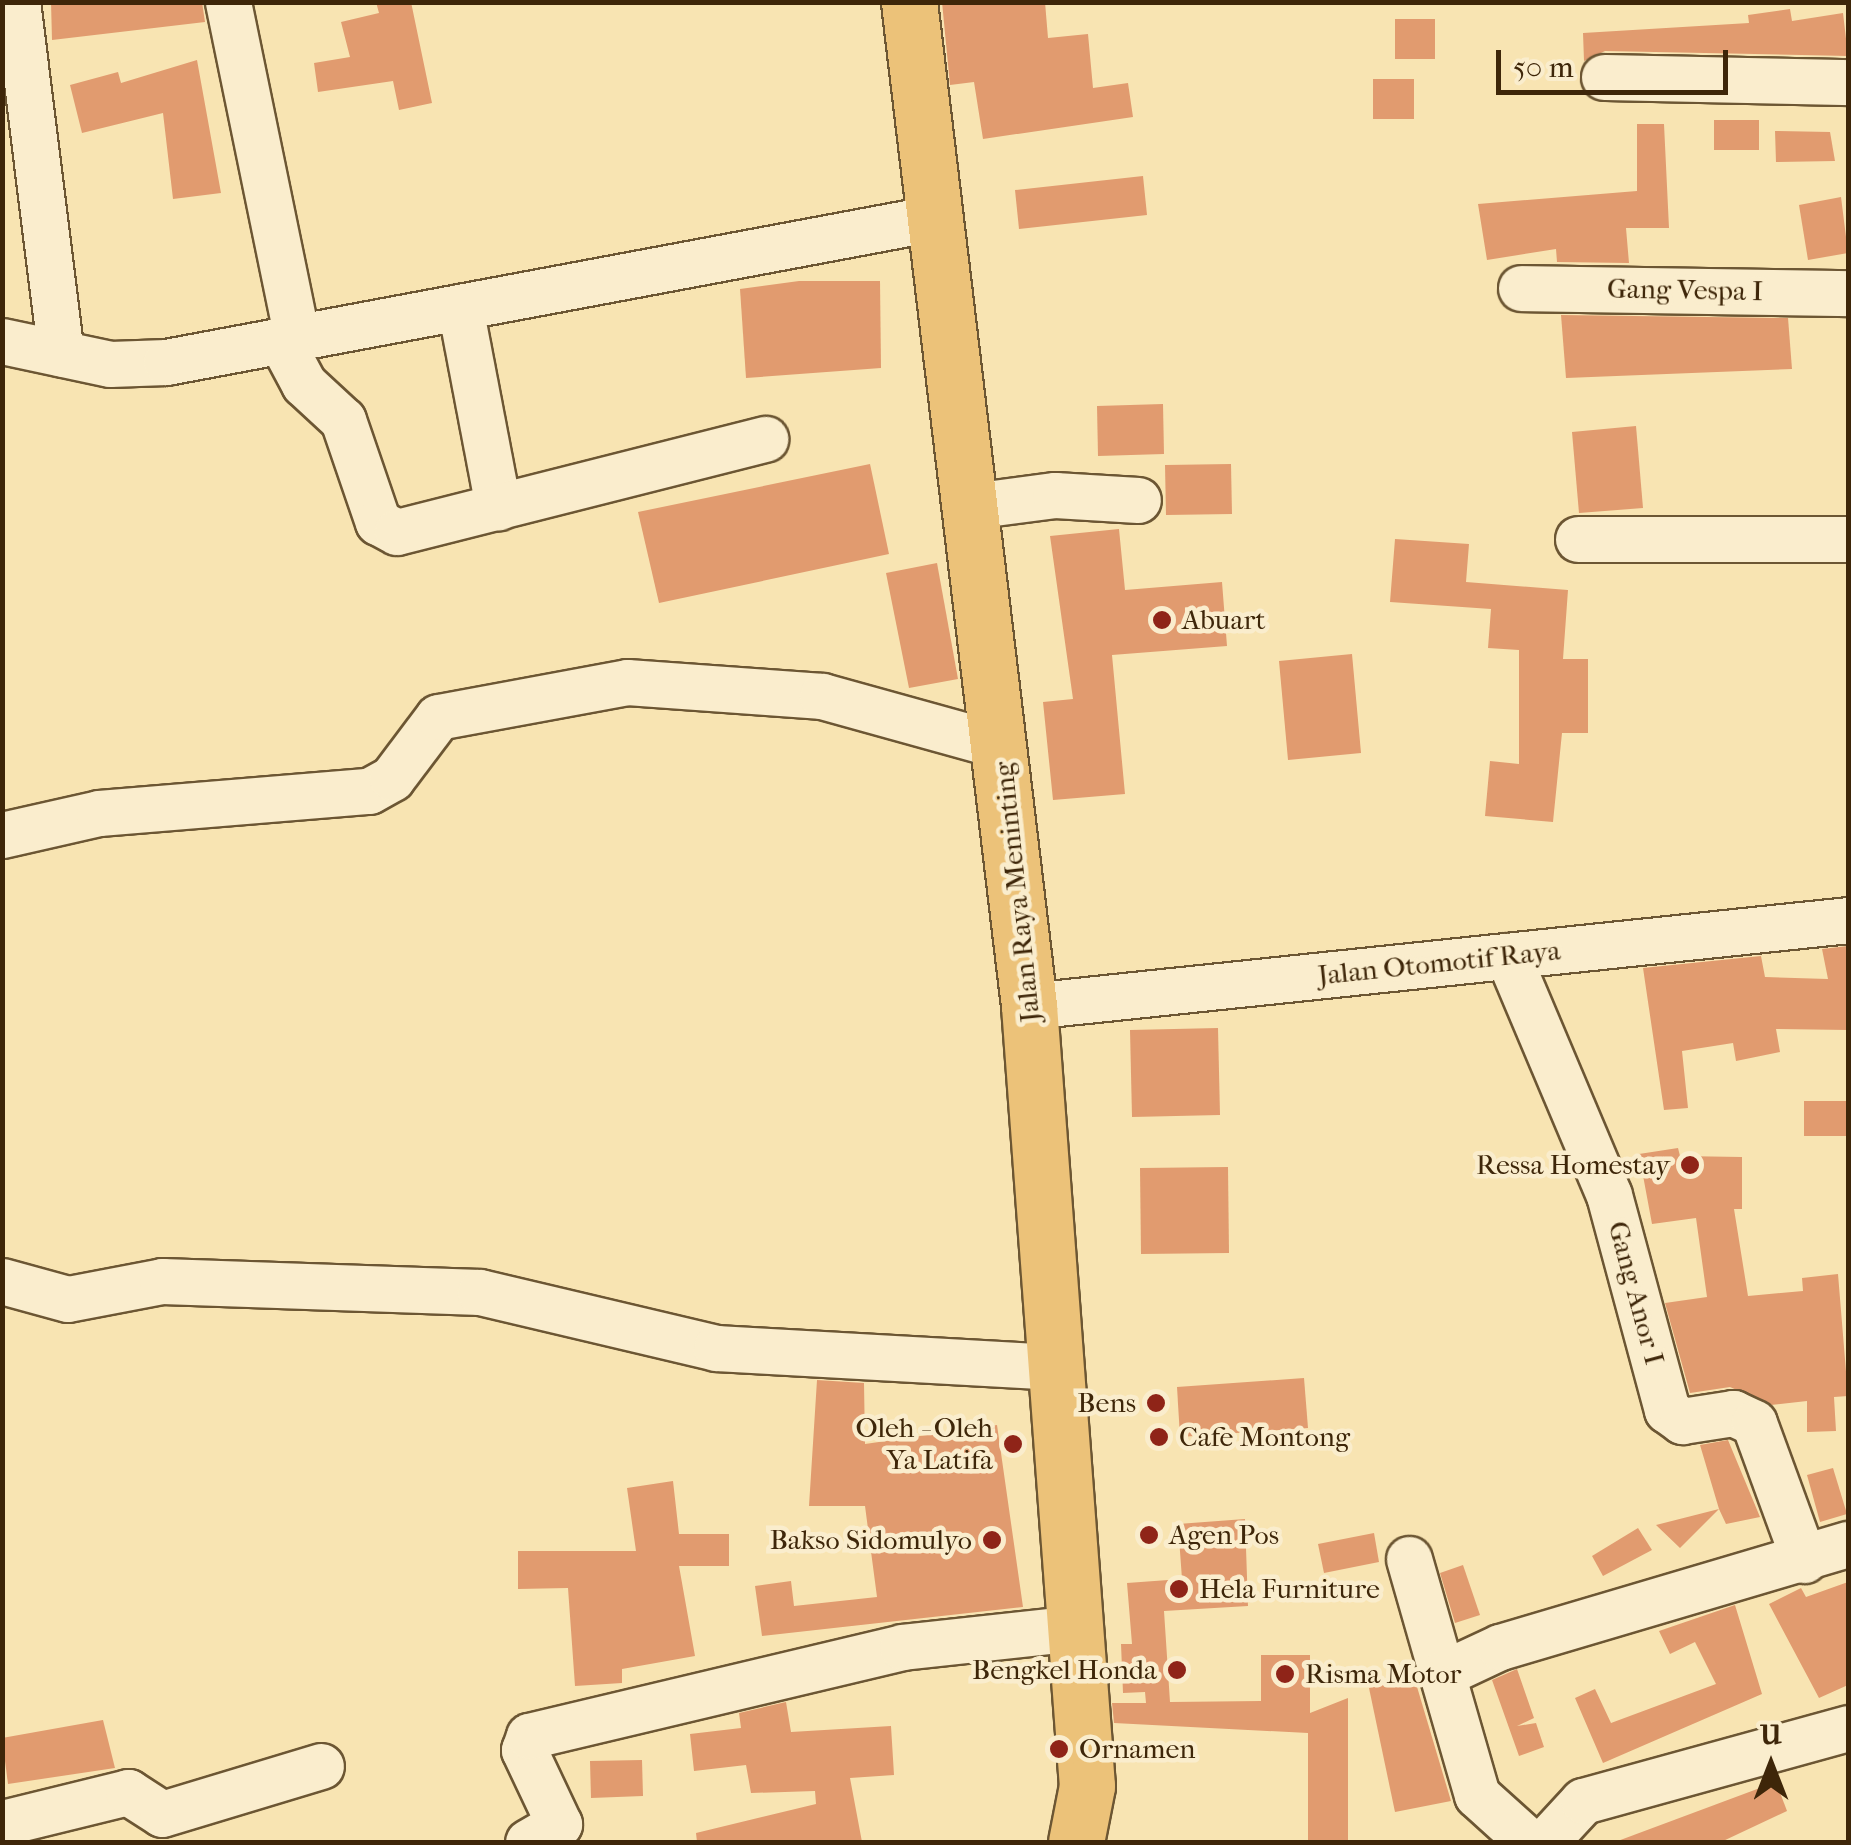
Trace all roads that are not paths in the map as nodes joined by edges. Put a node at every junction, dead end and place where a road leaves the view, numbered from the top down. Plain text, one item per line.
1 (17, 2) edge
2 (228, 2) edge
3 (909, 2) edge
4 (1604, 77) dead end
5 (1848, 82) edge
6 (934, 218) junction
7 (1521, 288) dead end
8 (1848, 292) edge
9 (460, 306) junction
10 (289, 340) junction
11 (2, 341) edge
12 (60, 353) junction
13 (765, 439) dead end
14 (1138, 500) dead end
15 (971, 506) junction
16 (498, 507) junction
17 (1848, 538) edge
18 (1578, 539) dead end
19 (1002, 746) junction
20 (2, 835) edge
21 (1848, 920) edge
22 (1508, 956) junction
23 (1029, 1006) junction
24 (2, 1281) edge
25 (1057, 1367) junction
26 (1848, 1544) edge
27 (1409, 1559) dead end
28 (1804, 1560) junction
29 (1076, 1628) junction
30 (1442, 1674) junction
31 (1848, 1728) edge
32 (321, 1766) dead end
33 (1087, 1786) junction
34 (2, 1824) edge
35 (528, 1842) edge
36 (1076, 1842) edge
37 (1106, 1842) edge
38 (1529, 1842) edge
39 (1545, 1842) edge

1 - 12 street
2 - 10 street
3 - 6 highway, Jalan Raya Meninting
4 - 5 street
6 - 9 street
6 - 15 highway, Jalan Raya Meninting
7 - 8 street, Gang Vespa I
9 - 10 street
9 - 16 street
10 - 12 street
10 - 16 street
11 - 12 street
13 - 16 street
14 - 15 street
15 - 19 highway, Jalan Raya Meninting
17 - 18 street
19 - 20 street
19 - 23 highway, Jalan Raya Meninting
21 - 22 street, Jalan Otomotif Raya
22 - 23 street, Jalan Otomotif Raya
22 - 28 street, Gang Anor I
23 - 25 highway, Jalan Raya Meninting
24 - 25 street
25 - 29 highway, Jalan Raya Meninting
26 - 28 street
27 - 30 street
28 - 30 street
29 - 33 highway, Jalan Raya Meninting
29 - 35 street
30 - 38 street
31 - 39 street
32 - 34 street
33 - 36 highway, Jalan Raya Meninting
33 - 37 highway, Jalan Raya Meninting

